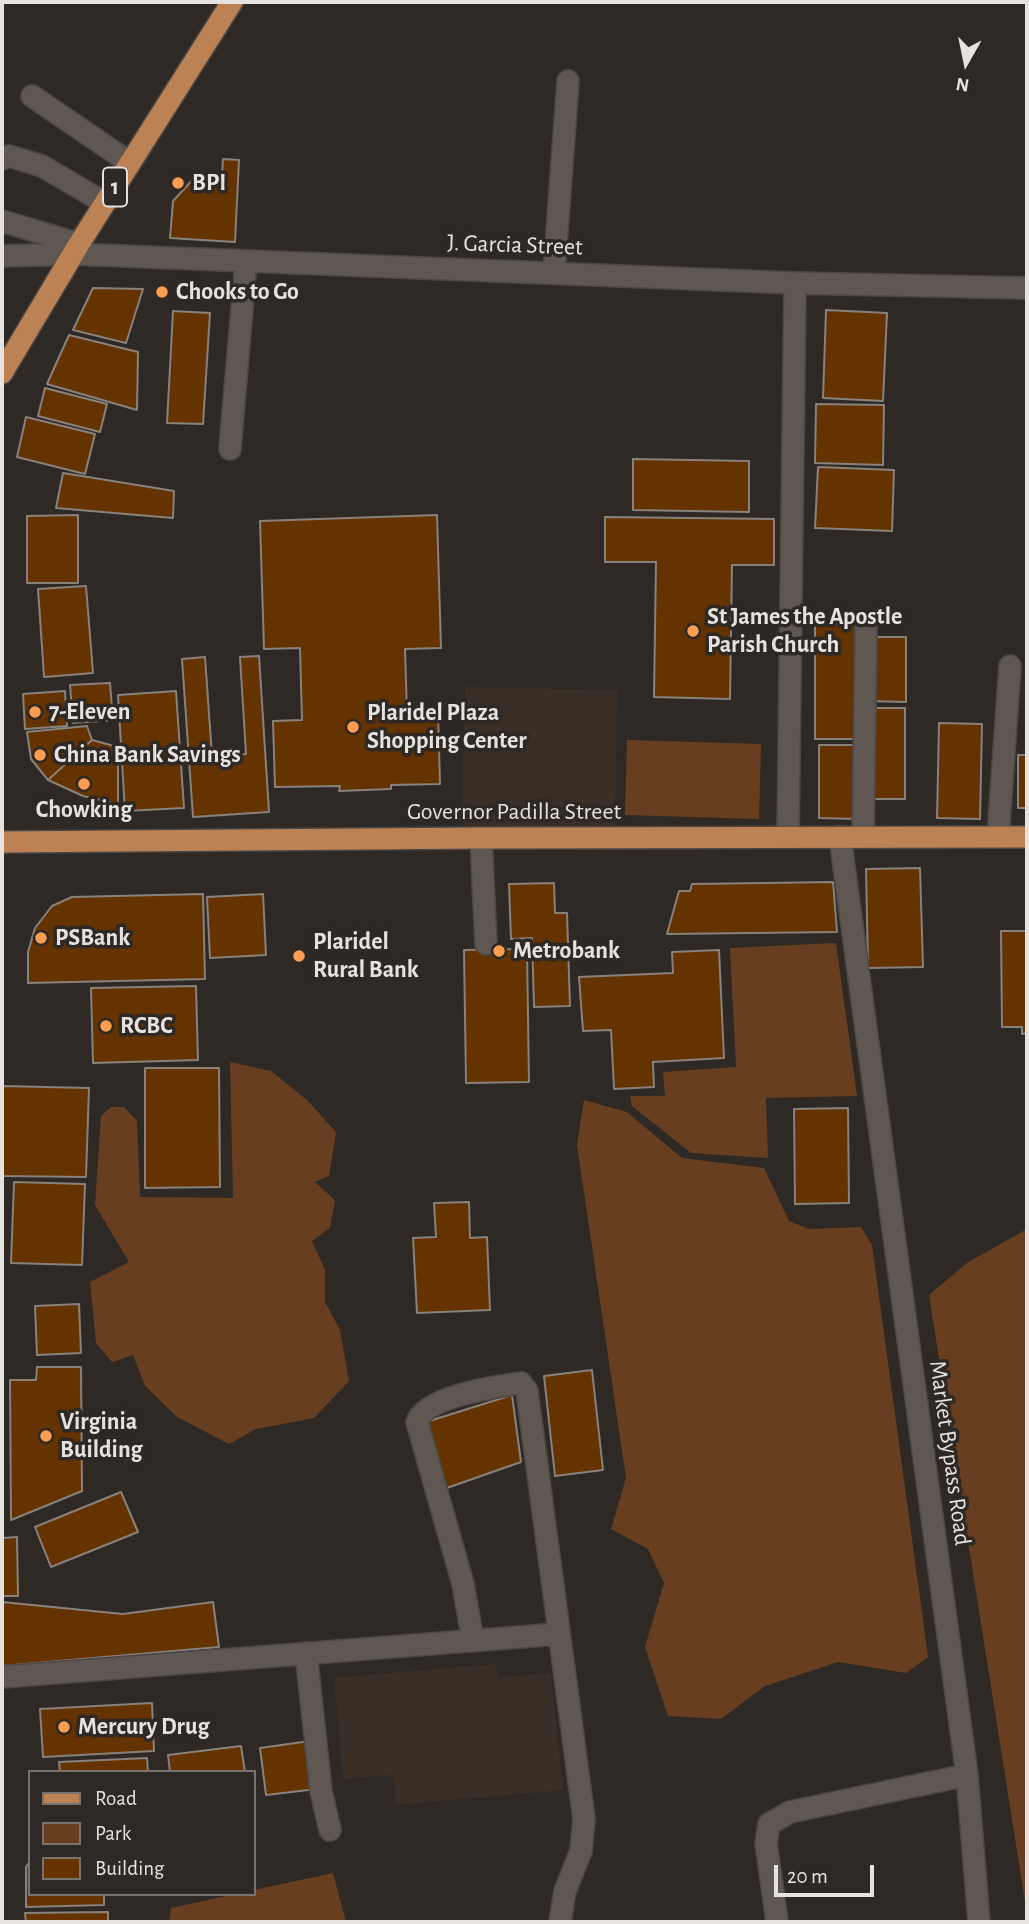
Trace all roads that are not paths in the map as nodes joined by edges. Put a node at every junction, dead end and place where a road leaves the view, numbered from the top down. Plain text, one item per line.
1 (232, 2) edge
2 (568, 81) dead end
3 (32, 96) dead end
4 (2, 159) edge
5 (130, 163) junction
6 (105, 203) junction
7 (2, 221) edge
8 (76, 249) junction
9 (2, 256) edge
10 (246, 261) junction
11 (555, 273) junction
12 (795, 283) junction
13 (1027, 288) edge
14 (2, 373) edge
15 (230, 449) dead end
16 (866, 626) dead end
17 (1010, 666) dead end
18 (788, 837) junction
19 (840, 837) junction
20 (863, 837) junction
21 (998, 837) junction
22 (1027, 837) edge
23 (481, 838) junction
24 (2, 842) edge
25 (486, 944) dead end
26 (559, 1634) junction
27 (473, 1641) junction
28 (306, 1653) junction
29 (2, 1677) edge
30 (967, 1775) junction
31 (330, 1830) dead end
32 (560, 1922) edge
33 (777, 1922) edge
34 (979, 1922) edge

1 - 5 main road, 1
2 - 11 street
3 - 5 street
4 - 6 street
5 - 6 main road, 1
6 - 8 main road, 1
7 - 8 street
8 - 9 street, J. Garcia Street
8 - 10 street, J. Garcia Street
8 - 14 main road, 1
10 - 11 street, J. Garcia Street
10 - 15 street
11 - 12 street, J. Garcia Street
12 - 13 street, J. Garcia Street
12 - 18 street
16 - 20 street
17 - 21 street
18 - 19 main road, Governor Padilla Street
18 - 23 main road, Governor Padilla Street
19 - 20 main road, Governor Padilla Street
19 - 30 street, Market Bypass Road
20 - 21 main road, Governor Padilla Street
21 - 22 main road, Governor Padilla Street
23 - 24 main road, Governor Padilla Street
23 - 25 street
26 - 27 street
26 - 27 street
26 - 32 street
27 - 28 street
28 - 29 street
28 - 31 street
30 - 33 street
30 - 34 street, Market Bypass Road

